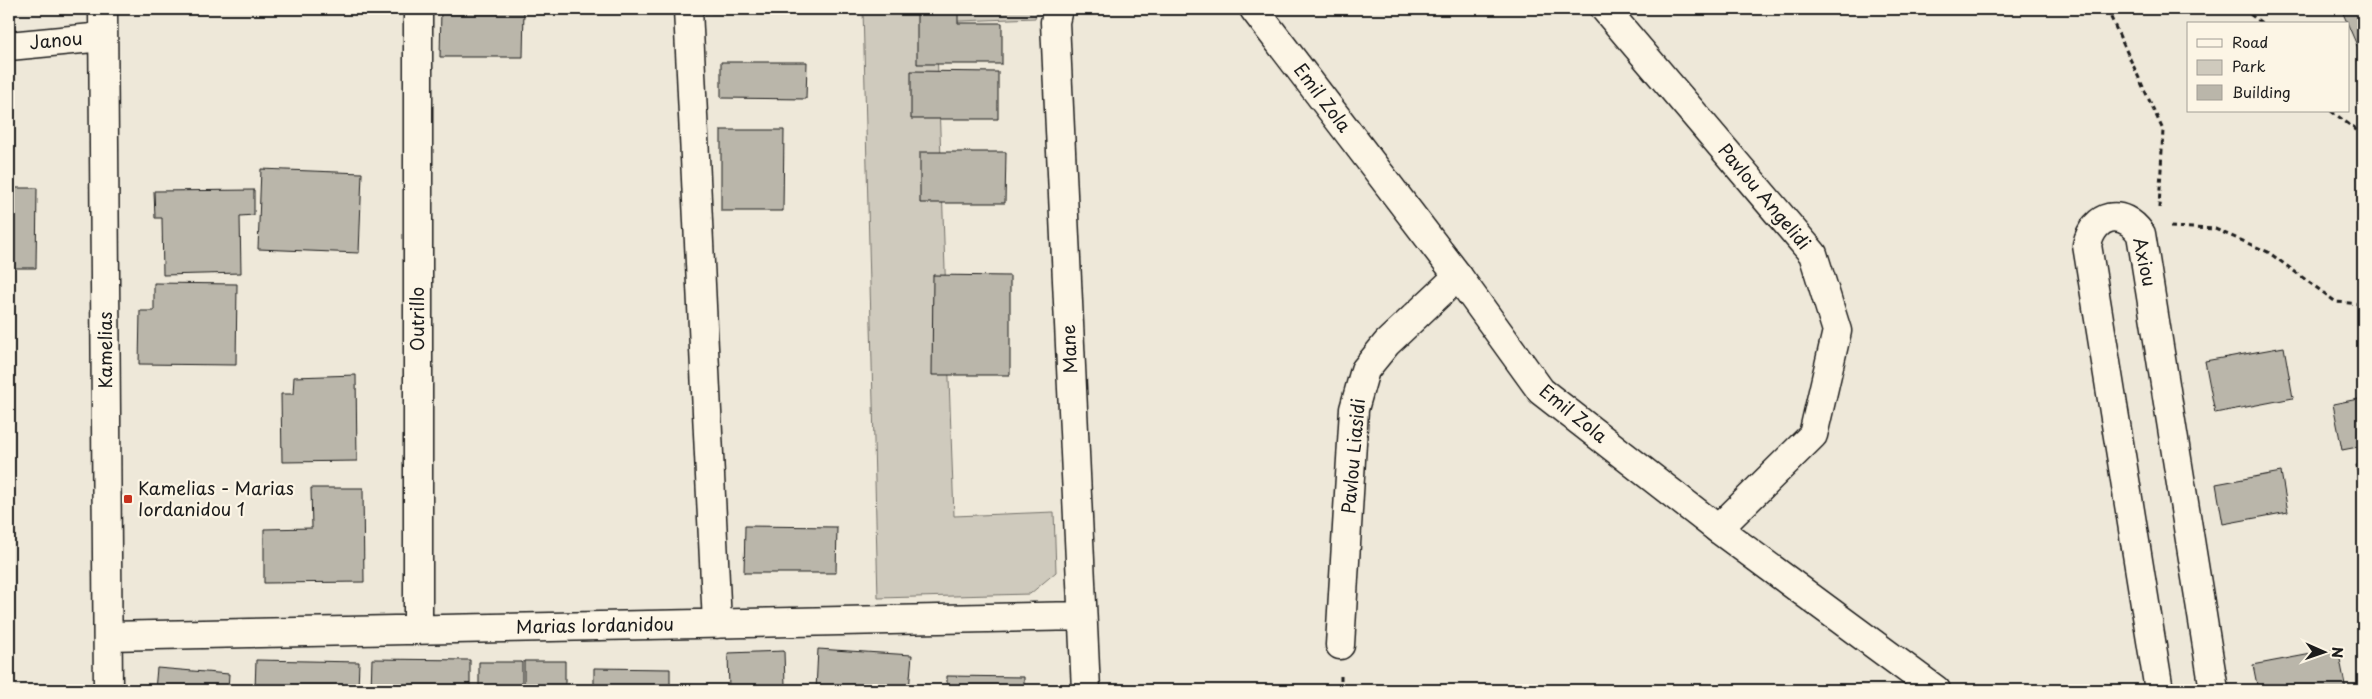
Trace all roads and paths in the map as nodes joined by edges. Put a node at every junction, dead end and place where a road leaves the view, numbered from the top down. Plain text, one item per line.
1 (103, 9) edge
2 (418, 9) edge
3 (688, 9) edge
4 (1058, 9) edge
5 (1254, 9) edge
6 (1605, 9) edge
7 (2107, 9) edge
8 (2243, 9) edge
9 (2260, 22) edge
10 (103, 37) junction
11 (9, 46) edge
12 (2332, 112) edge
13 (2363, 135) edge
14 (2150, 232) junction
15 (1458, 276) junction
16 (2363, 304) edge
17 (1718, 528) junction
18 (1082, 616) junction
19 (717, 624) junction
20 (418, 630) junction
21 (108, 636) junction
22 (1340, 645) dead end
23 (108, 690) edge
24 (1086, 690) edge
25 (1936, 690) edge
26 (2159, 690) edge
27 (2214, 690) edge

1 - 10 street, Kamelias
2 - 20 street, Outrillo
3 - 19 street
4 - 18 street, Mane
5 - 15 street, Emil Zola
6 - 17 street, Pavlou Angelidi
7 - 14 path
8 - 9 path
10 - 11 street, Janou
10 - 21 street, Kamelias
12 - 13 path
14 - 16 path
14 - 26 street, Axiou
14 - 27 street, Axiou
15 - 17 street, Emil Zola
15 - 22 street, Pavlou Liasidi
17 - 25 street, Emil Zola
18 - 19 street, Marias Iordanidou
18 - 24 street, Mane
19 - 20 street, Marias Iordanidou
20 - 21 street, Marias Iordanidou
21 - 23 street, Kamelias

